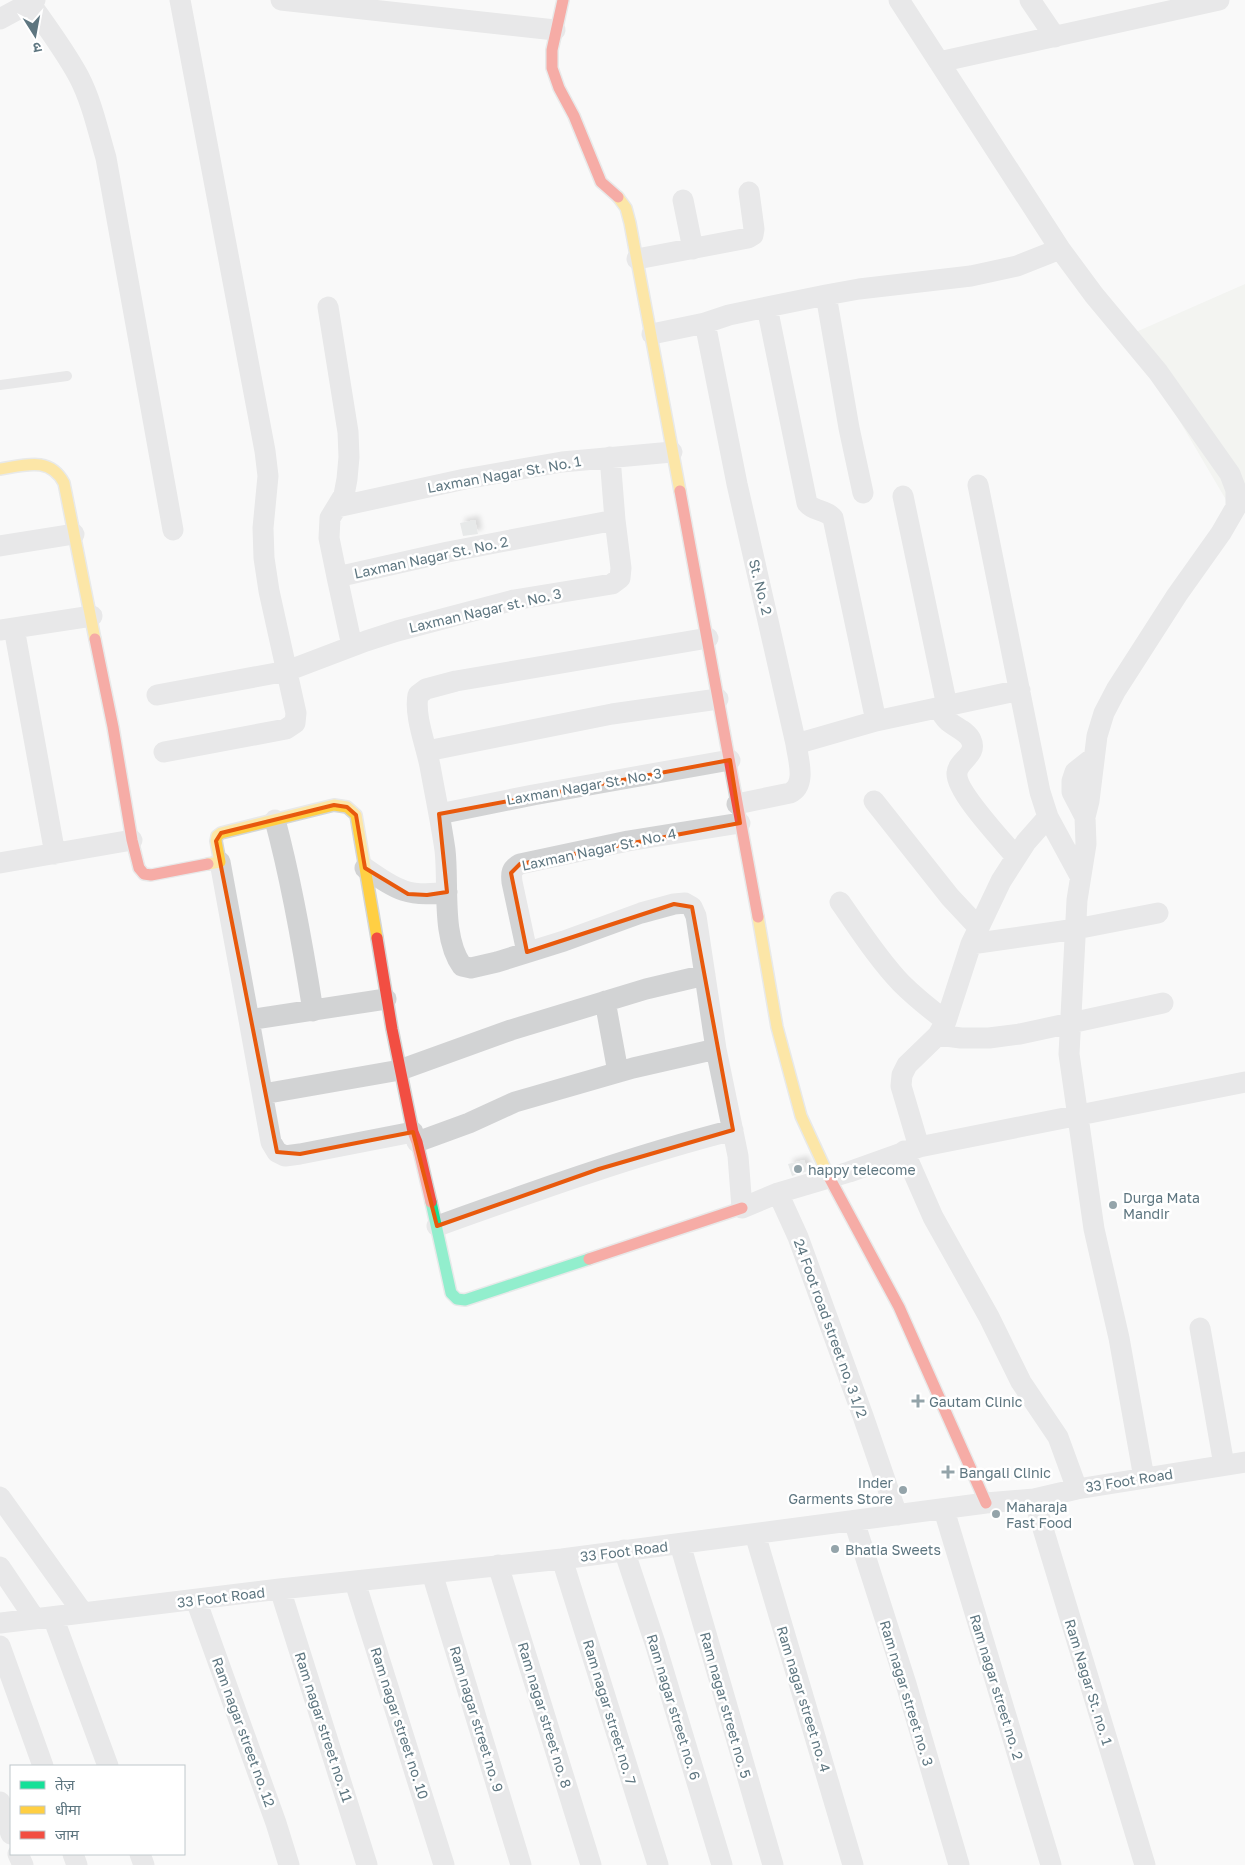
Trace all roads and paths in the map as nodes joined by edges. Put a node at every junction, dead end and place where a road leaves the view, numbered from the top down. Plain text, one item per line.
1 (180, 0) edge
2 (281, 0) edge
3 (563, 0) edge
4 (899, 0) edge
5 (1030, 0) edge
6 (1219, 0) edge
7 (19, 6) edge
8 (555, 30) junction
9 (1055, 37) junction
10 (939, 62) junction
11 (749, 192) dead end
12 (683, 200) dead end
13 (693, 248) junction
14 (1060, 249) junction
15 (637, 259) junction
16 (826, 295) junction
17 (767, 306) junction
18 (328, 307) dead end
19 (705, 323) junction
20 (652, 334) junction
21 (66, 376) dead end
22 (0, 385) edge
23 (672, 452) junction
24 (610, 457) junction
25 (0, 469) edge
26 (978, 485) dead end
27 (863, 493) dead end
28 (903, 496) dead end
29 (338, 506) junction
30 (615, 520) junction
31 (173, 530) dead end
32 (74, 534) junction
33 (0, 546) edge
34 (337, 577) junction
35 (92, 616) junction
36 (7, 629) edge
37 (708, 638) junction
38 (352, 646) junction
39 (287, 671) junction
40 (1020, 690) junction
41 (156, 695) dead end
42 (718, 699) junction
43 (943, 707) junction
44 (876, 721) junction
45 (796, 744) junction
46 (427, 751) junction
47 (164, 752) dead end
48 (1094, 757) junction
49 (730, 760) junction
50 (1040, 792) junction
51 (1072, 792) junction
52 (874, 801) dead end
53 (738, 813) junction
54 (439, 814) junction
55 (1085, 817) junction
56 (1048, 818) junction
57 (275, 820) junction
58 (132, 840) junction
59 (55, 854) junction
60 (1016, 857) junction
61 (220, 862) junction
62 (0, 864) edge
63 (365, 868) junction
64 (1080, 876) junction
65 (447, 892) junction
66 (840, 902) dead end
67 (1158, 913) dead end
68 (1076, 929) junction
69 (975, 936) junction
70 (527, 952) junction
71 (704, 975) junction
72 (386, 999) junction
73 (605, 1001) junction
74 (1163, 1003) dead end
75 (313, 1011) junction
76 (249, 1020) junction
77 (1070, 1023) junction
78 (942, 1028) junction
79 (716, 1049) junction
80 (400, 1070) junction
81 (618, 1072) junction
82 (1245, 1082) edge
83 (263, 1094) junction
84 (1077, 1115) junction
85 (733, 1130) junction
86 (415, 1137) junction
87 (911, 1149) junction
88 (829, 1177) junction
89 (778, 1193) junction
90 (742, 1208) junction
91 (437, 1226) junction
92 (1200, 1328) dead end
93 (1245, 1462) edge
94 (1224, 1465) junction
95 (1144, 1478) junction
96 (1078, 1489) junction
97 (0, 1497) edge
98 (1034, 1499) junction
99 (986, 1503) junction
100 (944, 1510) junction
101 (897, 1515) junction
102 (854, 1521) junction
103 (755, 1534) junction
104 (680, 1544) junction
105 (624, 1550) junction
106 (562, 1559) junction
107 (498, 1565) junction
108 (0, 1567) edge
109 (432, 1573) junction
110 (355, 1582) junction
111 (280, 1589) junction
112 (196, 1600) junction
113 (83, 1613) junction
114 (44, 1618) junction
115 (0, 1623) edge
116 (0, 1646) edge
117 (9, 1696) edge
118 (43, 1765) edge
119 (108, 1765) edge
120 (0, 1802) edge
121 (10, 1831) edge
122 (289, 1865) edge
123 (367, 1865) edge
124 (444, 1865) edge
125 (521, 1865) edge
126 (591, 1865) edge
127 (658, 1865) edge
128 (722, 1865) edge
129 (773, 1865) edge
130 (854, 1865) edge
131 (959, 1865) edge
132 (1051, 1865) edge
133 (1145, 1865) edge

1 - 39 street
2 - 8 street
3 - 8 street
4 - 10 street
5 - 9 street
6 - 9 street
7 - 31 street
8 - 15 street
9 - 10 street
10 - 14 street
11 - 13 street
12 - 13 street
13 - 15 street
14 - 16 street
14 - 48 street
15 - 20 street
16 - 17 street
16 - 27 street
17 - 19 street
17 - 44 street
18 - 29 street, Laxman Nagar St. No. 2
19 - 20 street
19 - 45 street, St. No. 2
20 - 23 street
21 - 22 lane
23 - 24 street, Laxman Nagar St. No. 1
23 - 37 street
24 - 29 street, Laxman Nagar St. No. 1
24 - 30 street
25 - 32 street
26 - 40 street
28 - 43 street
29 - 34 street, Laxman Nagar St. No. 2
30 - 34 street, Laxman Nagar St. No. 2
30 - 38 street, Laxman Nagar st. No. 3
32 - 33 street
32 - 35 street
34 - 38 street
35 - 36 street
35 - 58 street
36 - 59 street
37 - 42 street
37 - 46 street
38 - 39 street, Laxman Nagar st. No. 3
39 - 41 street, Laxman Nagar st. No. 3
39 - 47 street
40 - 43 street
40 - 50 street
42 - 46 street
42 - 49 street
43 - 44 street
43 - 60 street
44 - 45 street
45 - 53 street, St. No. 2
46 - 54 street
48 - 51 street
48 - 55 street
49 - 53 street
49 - 54 street, Laxman Nagar St. No. 3
50 - 51 street
50 - 56 street
51 - 55 street
52 - 69 street
53 - 70 street, Laxman Nagar St. No. 4
53 - 88 street
54 - 65 street
55 - 64 street
56 - 60 street
56 - 64 street
57 - 61 street
57 - 63 street
57 - 75 street
58 - 59 street
58 - 61 street
59 - 62 street
60 - 69 street
61 - 76 street
63 - 65 street
63 - 72 street
64 - 68 street
65 - 70 street
66 - 78 street
67 - 68 street
68 - 69 street
68 - 77 street
69 - 78 street
70 - 71 street
71 - 73 street
71 - 79 street
72 - 75 street
72 - 80 street
73 - 80 street
73 - 81 street
74 - 77 street
75 - 76 street
76 - 83 street
77 - 78 street
77 - 84 street
78 - 87 street
79 - 81 street
79 - 85 street
80 - 83 street
80 - 86 street
81 - 86 street
82 - 84 street
83 - 86 street
84 - 87 street
84 - 95 street
85 - 90 street
85 - 91 street
86 - 91 street
87 - 88 street
87 - 96 street
88 - 89 street
88 - 99 street
89 - 90 street
89 - 101 street, 24 Foot road street no, 3 1/2
90 - 91 street
92 - 94 street
93 - 94 street, 33 Foot Road
94 - 95 street, 33 Foot Road
95 - 96 street, 33 Foot Road
96 - 98 street, 33 Foot Road
97 - 113 street
98 - 99 street, 33 Foot Road
98 - 133 street, Ram Nagar St. no. 1
99 - 100 street, 33 Foot Road
100 - 101 street, 33 Foot Road
100 - 132 street, Ram nagar street no. 2
101 - 102 street, 33 Foot Road
102 - 103 street, 33 Foot Road
102 - 131 street, Ram nagar street no. 3
103 - 104 street, 33 Foot Road
103 - 130 street, Ram nagar street no. 4
104 - 105 street, 33 Foot Road
104 - 129 street, Ram nagar street no. 5
105 - 106 street, 33 Foot Road
105 - 128 street, Ram nagar street no. 6
106 - 107 street, 33 Foot Road
106 - 127 street, Ram nagar street no. 7
107 - 109 street, 33 Foot Road
107 - 126 street, Ram nagar street no. 8
108 - 114 street
109 - 110 street, 33 Foot Road
109 - 125 street, Ram nagar street no. 9
110 - 111 street, 33 Foot Road
110 - 124 street, Ram nagar street no. 10
111 - 112 street, 33 Foot Road
111 - 123 street, Ram nagar street no. 11
112 - 113 street, 33 Foot Road
112 - 122 street, Ram nagar street no. 12
113 - 114 street, 33 Foot Road
114 - 115 street, 33 Foot Road
114 - 119 street
116 - 117 street
117 - 118 street
120 - 121 street

